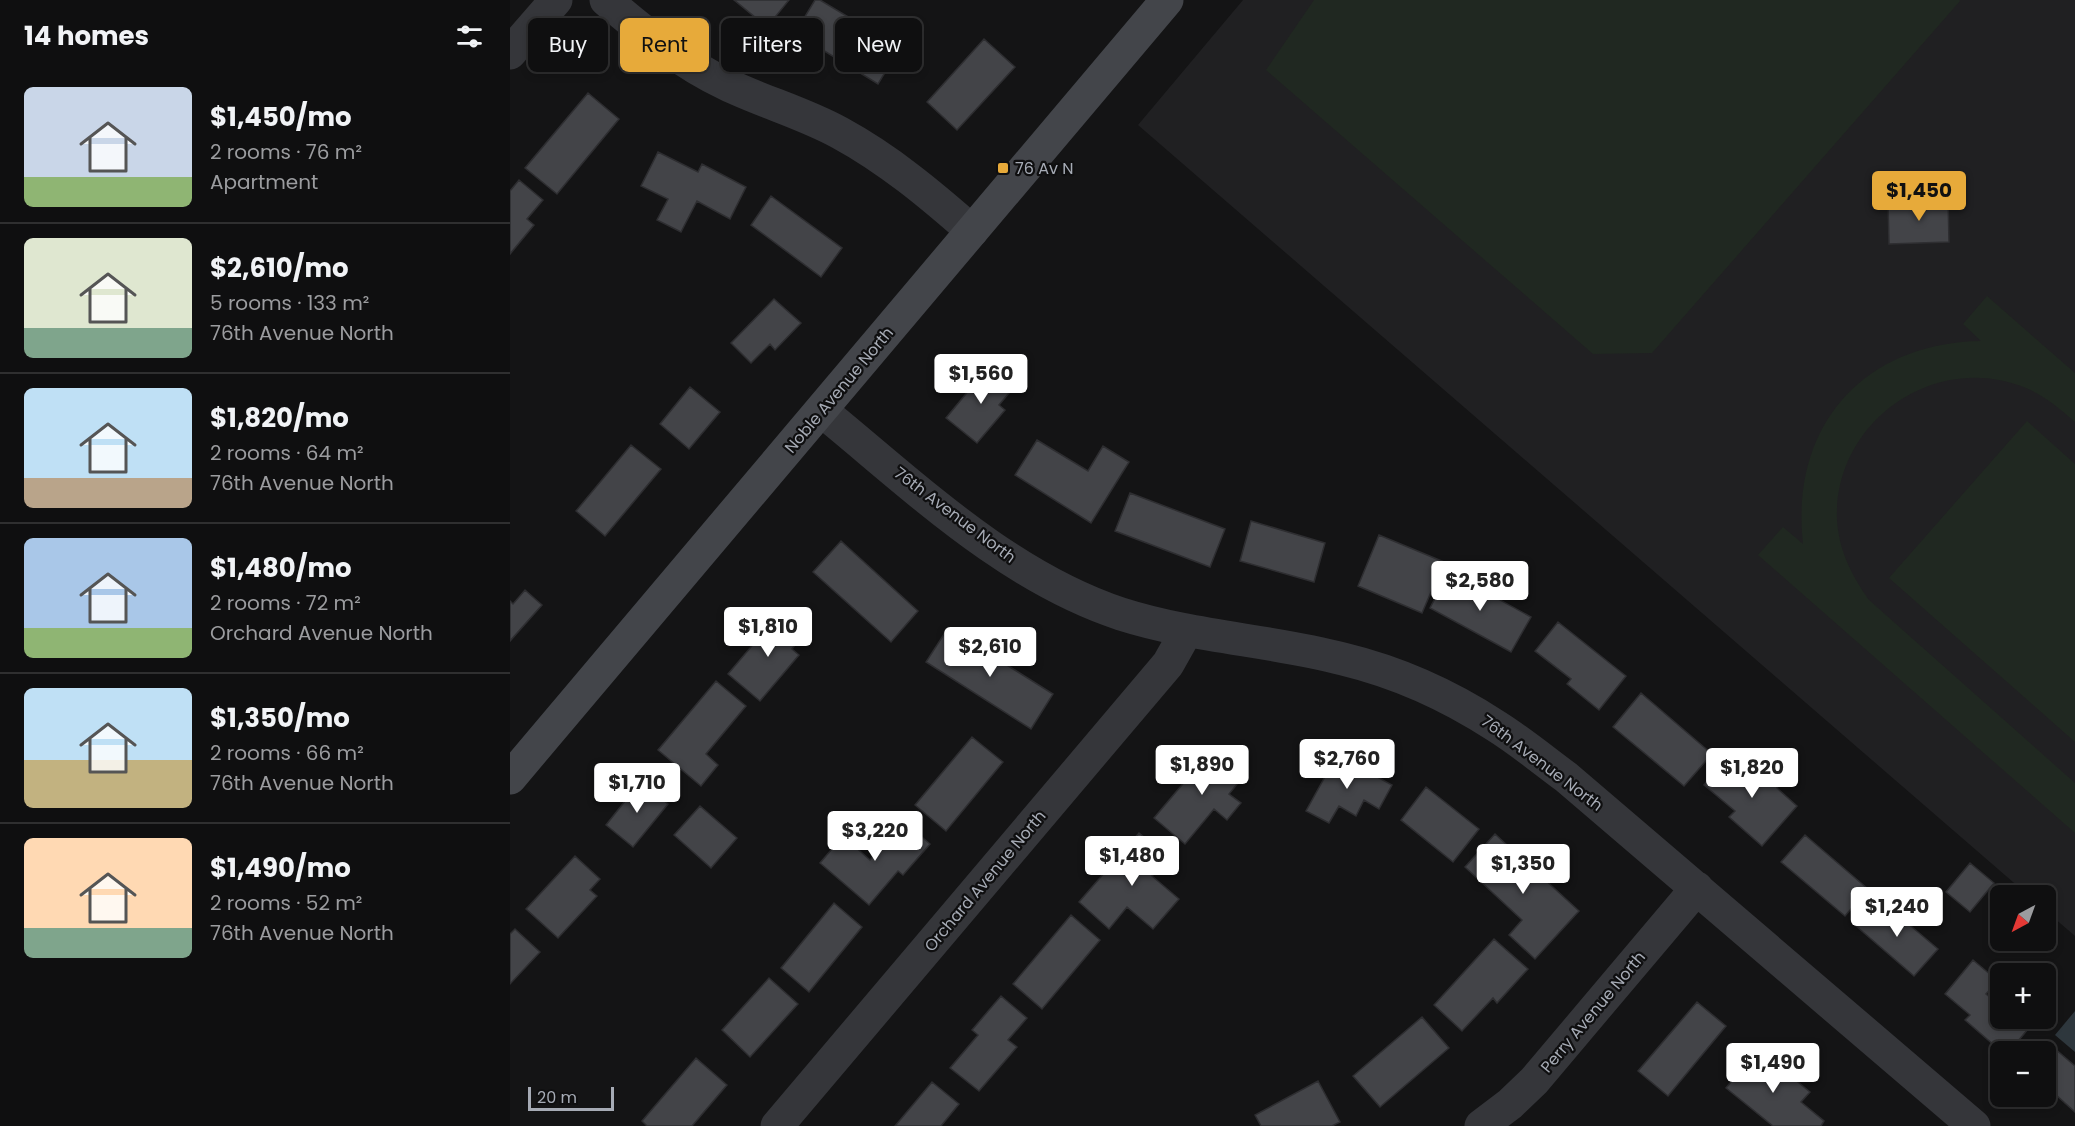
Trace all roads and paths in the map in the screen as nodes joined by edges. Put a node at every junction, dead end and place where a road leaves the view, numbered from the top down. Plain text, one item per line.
1 (556, 0) edge
2 (606, 0) edge
3 (1167, 0) edge
4 (510, 53) edge
5 (972, 231) junction
6 (822, 411) junction
7 (1186, 632) junction
8 (510, 778) edge
9 (1697, 888) junction
10 (777, 1126) edge
11 (1481, 1126) edge
12 (1974, 1126) edge

1 - 4 street
2 - 5 street
3 - 5 street, Noble Avenue North
5 - 6 street, Noble Avenue North
6 - 7 street, 76th Avenue North
6 - 8 street, Noble Avenue North
7 - 9 street, 76th Avenue North
7 - 10 street, Orchard Avenue North
9 - 11 street, Perry Avenue North
9 - 12 street, 76th Avenue North

